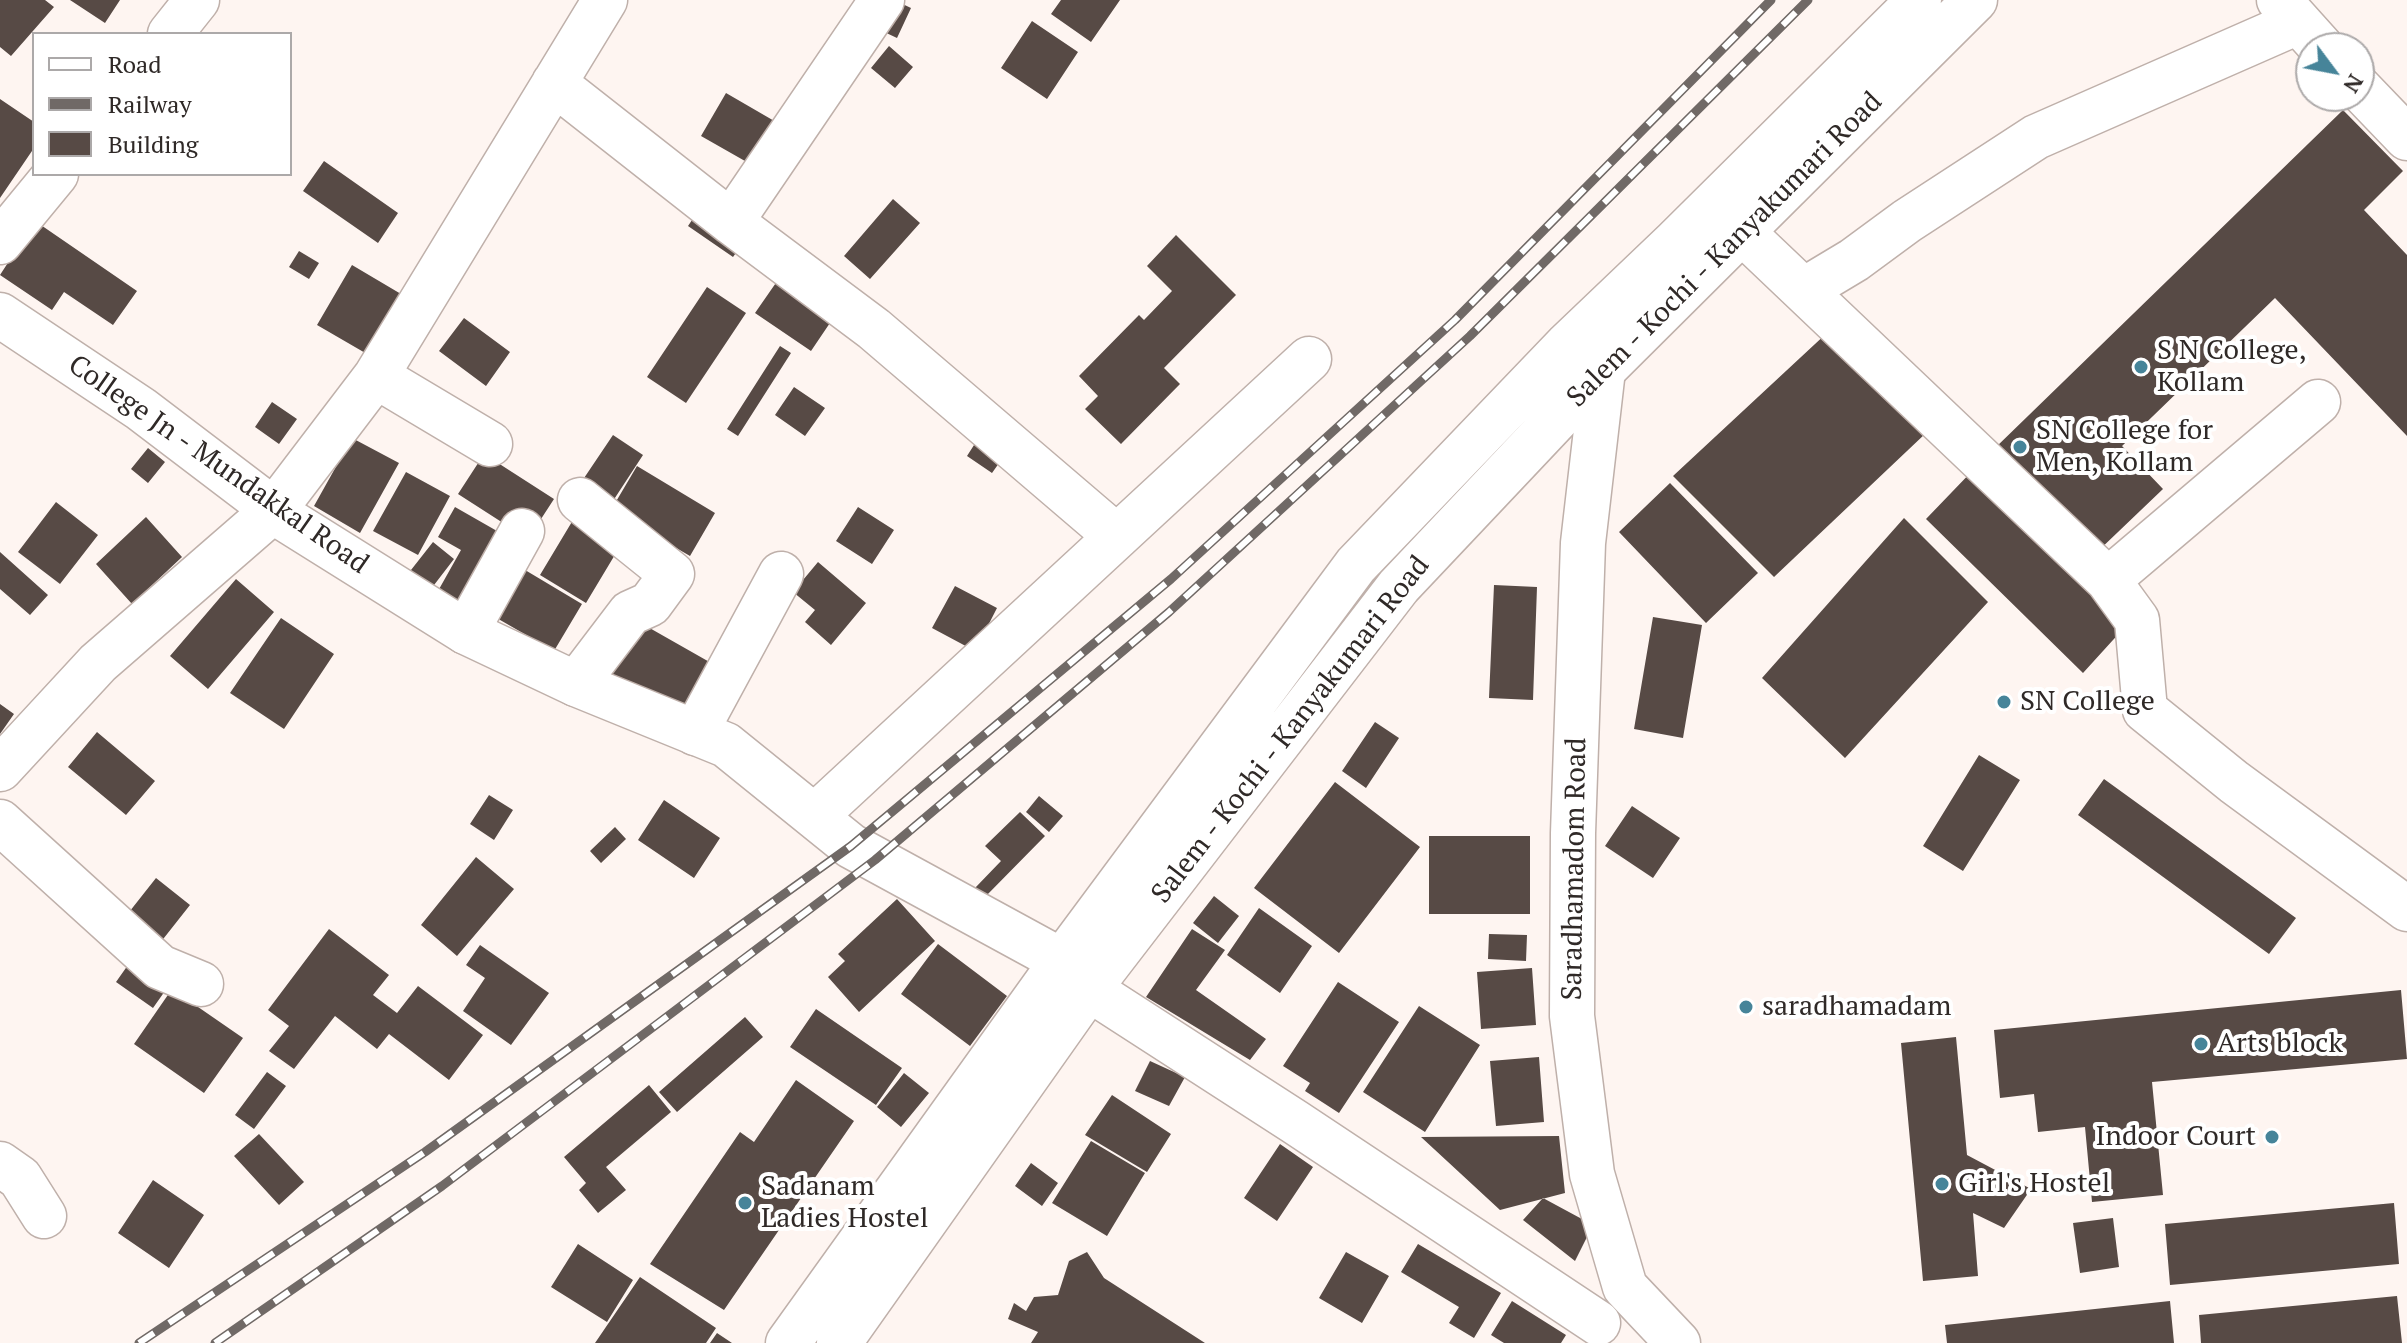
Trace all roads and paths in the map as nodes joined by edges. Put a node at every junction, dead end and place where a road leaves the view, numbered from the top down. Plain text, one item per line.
1 (197, 0) edge
2 (605, 0) edge
3 (882, 0) edge
4 (1919, 0) edge
5 (1975, 0) edge
6 (2300, 23) edge
7 (172, 32) edge
8 (554, 83) junction
9 (2375, 105) edge
10 (2407, 138) edge
11 (54, 176) edge
12 (731, 222) junction
13 (1742, 232) junction
14 (0, 242) edge
15 (1804, 290) junction
16 (0, 315) edge
17 (1567, 345) junction
18 (1309, 359) dead end
19 (1603, 370) junction
20 (376, 376) junction
21 (2318, 402) dead end
22 (490, 444) dead end
23 (580, 500) dead end
24 (274, 510) junction
25 (522, 531) dead end
26 (1116, 536) junction
27 (781, 574) dead end
28 (2108, 580) junction
29 (466, 632) junction
30 (576, 684) junction
31 (695, 733) junction
32 (0, 769) edge
33 (816, 815) junction
34 (0, 822) edge
35 (2407, 909) edge
36 (1076, 975) junction
37 (201, 984) dead end
38 (0, 1164) edge
39 (44, 1216) dead end
40 (1625, 1287) junction
41 (1591, 1333) edge
42 (788, 1343) edge
43 (839, 1343) edge
44 (1678, 1343) edge

1 - 7 street
2 - 8 street
3 - 12 street
4 - 17 street
5 - 13 street, Salem - Kochi - Kanyakumari Road
6 - 15 street
8 - 12 street
8 - 20 street
9 - 10 street
11 - 14 street
12 - 26 street
13 - 15 street
13 - 19 street, Salem - Kochi - Kanyakumari Road
15 - 28 street
16 - 24 street, College Jn - Mundakkal Road
17 - 19 street
17 - 36 street
18 - 26 street
19 - 36 street, Salem - Kochi - Kanyakumari Road
19 - 40 street, Saradhamadom Road
20 - 22 street
20 - 24 street
21 - 28 street
23 - 30 street
24 - 29 street, College Jn - Mundakkal Road
24 - 32 street
25 - 29 street
26 - 33 street
27 - 31 street
28 - 35 street
29 - 30 street, College Jn - Mundakkal Road
30 - 31 street, College Jn - Mundakkal Road
31 - 33 street, College Jn - Mundakkal Road
33 - 36 street, College Jn - Mundakkal Road
34 - 37 street
36 - 41 street, College Jn - Mundakkal Road
36 - 42 street
36 - 43 street, Salem - Kochi - Kanyakumari Road
38 - 39 street
40 - 41 street
40 - 44 street, Saradhamadom Road

